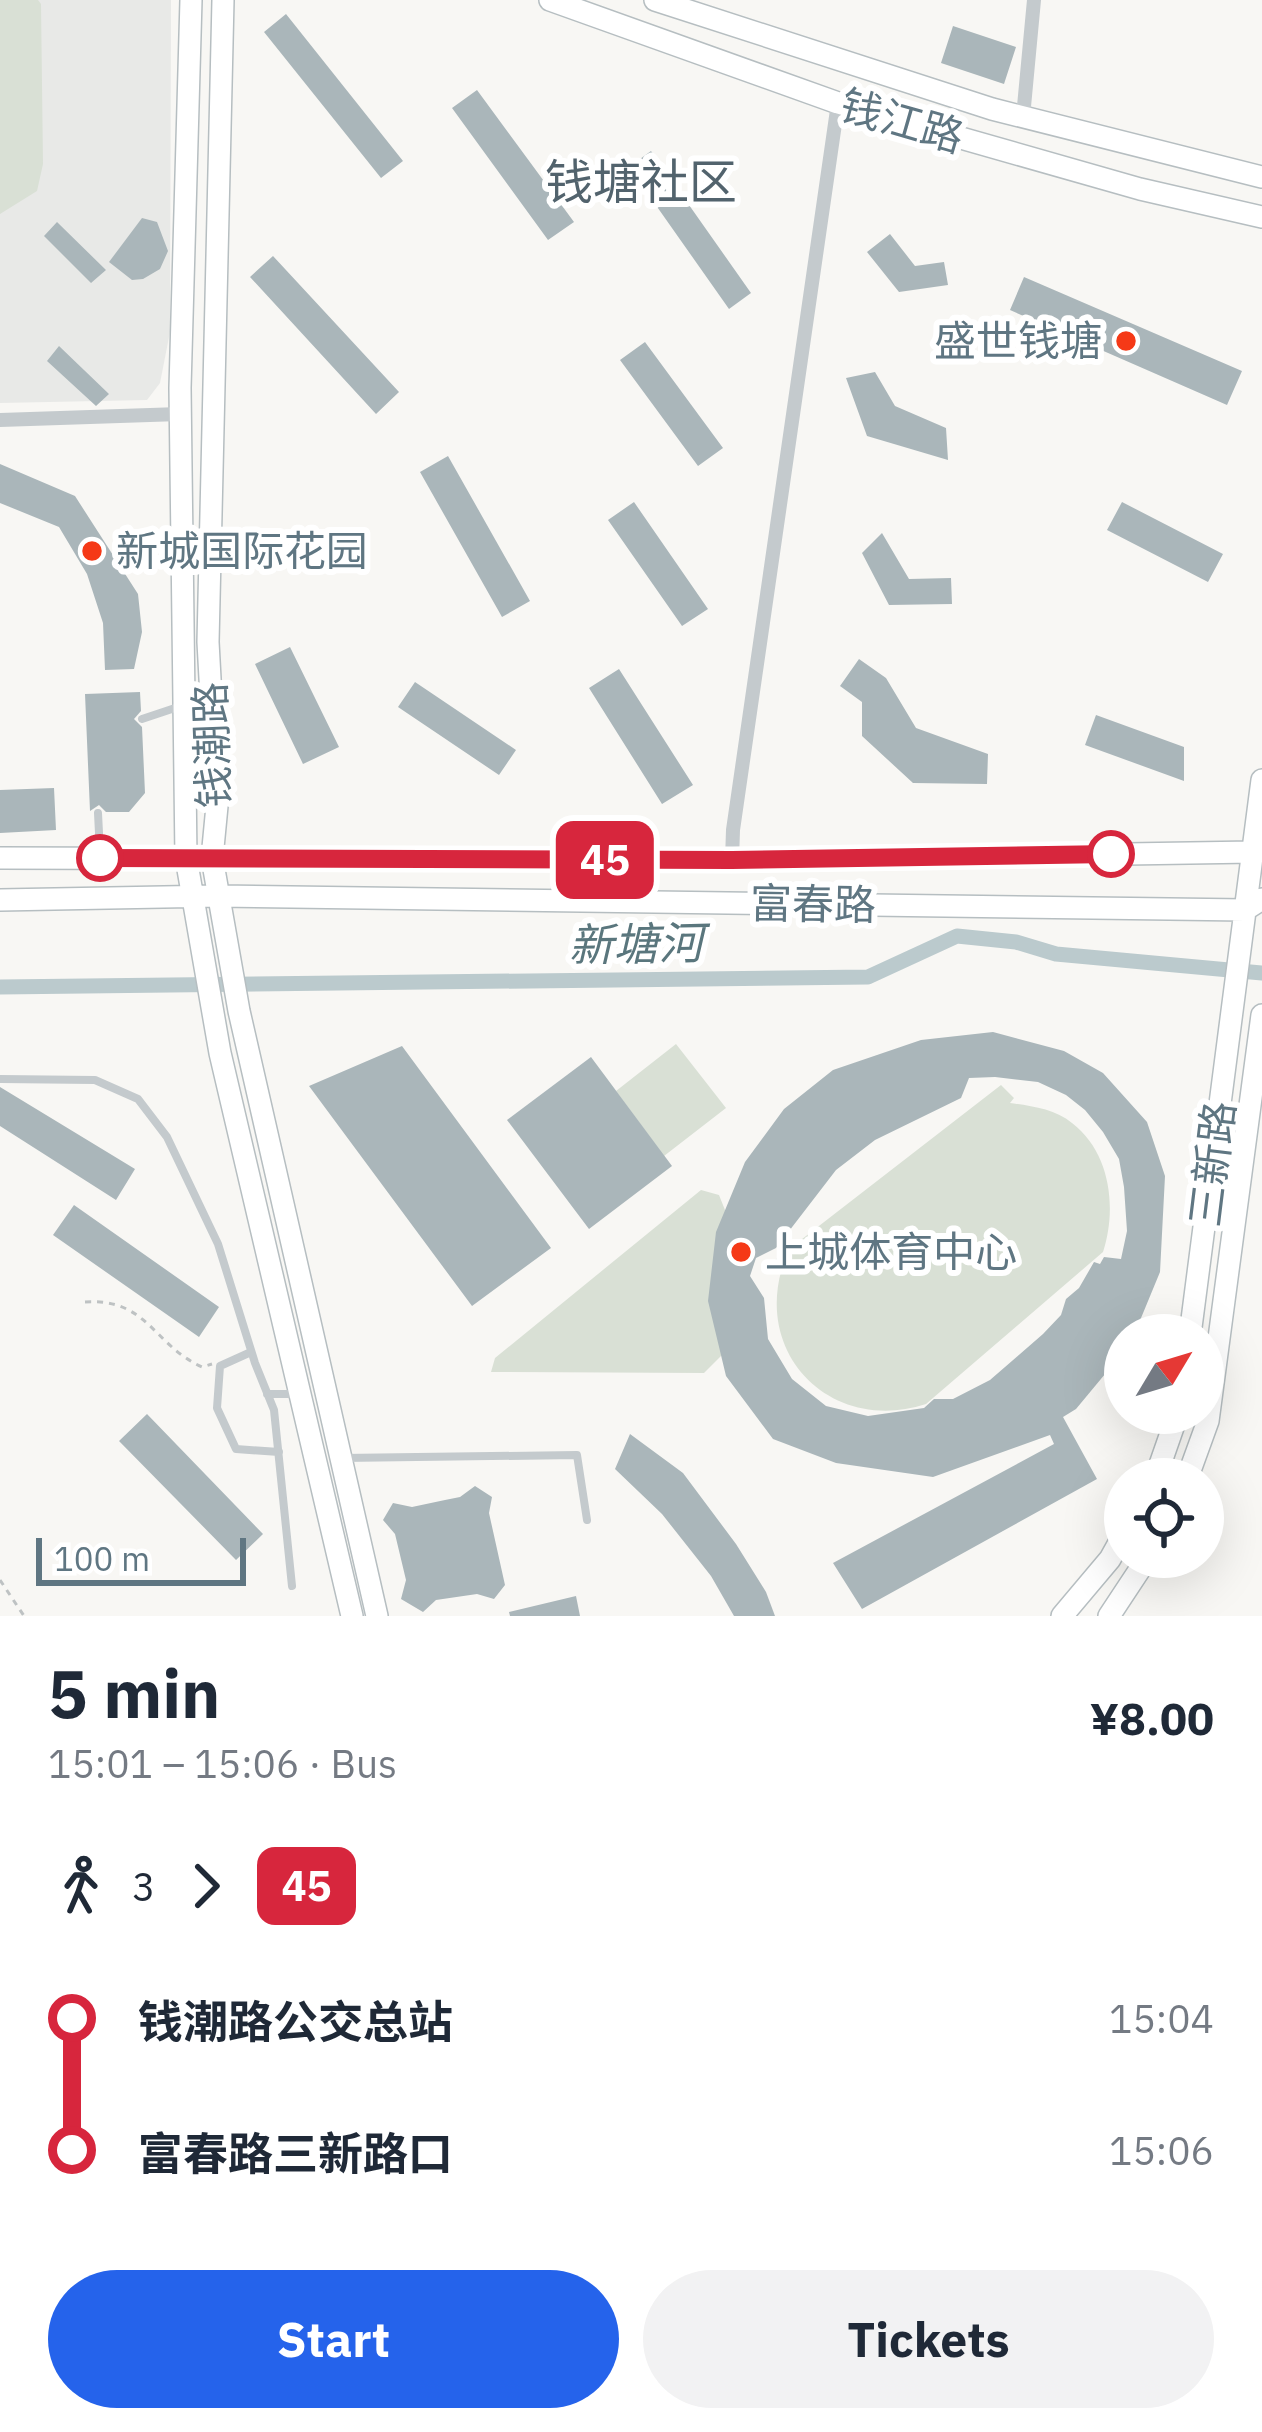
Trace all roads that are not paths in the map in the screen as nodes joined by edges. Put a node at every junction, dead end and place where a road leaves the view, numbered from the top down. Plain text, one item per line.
1 (191, 0) edge
2 (224, 0) edge
3 (550, 0) edge
4 (656, 0) edge
5 (1034, 0) edge
6 (838, 103) junction
7 (1023, 117) junction
8 (1262, 177) edge
9 (1262, 217) edge
10 (181, 414) junction
11 (0, 420) edge
12 (183, 706) junction
13 (142, 719) dead end
14 (1262, 780) edge
15 (98, 813) dead end
16 (1257, 857) edge
17 (0, 858) edge
18 (100, 858) junction
19 (186, 858) junction
20 (212, 858) junction
21 (732, 860) junction
22 (193, 896) junction
23 (218, 896) junction
24 (0, 900) edge
25 (1254, 904) edge
26 (1262, 1015) edge
27 (0, 1079) edge
28 (1193, 1314) edge
29 (251, 1352) junction
30 (267, 1394) junction
31 (300, 1394) junction
32 (279, 1452) junction
33 (341, 1458) junction
34 (1194, 1458) edge
35 (587, 1520) dead end
36 (1104, 1565) edge
37 (1134, 1578) edge
38 (292, 1586) dead end
39 (352, 1616) edge
40 (377, 1616) edge
41 (1062, 1616) edge
42 (1109, 1616) edge

1 - 10 main road, 钱潮路
2 - 20 main road, 钱潮路
3 - 6 main road, 钱江路
4 - 7 main road, 钱江路
5 - 7 street
6 - 9 main road, 钱江路
6 - 21 street
7 - 8 main road, 钱江路
10 - 11 street
10 - 12 main road, 钱潮路
12 - 13 lane
12 - 19 main road, 钱潮路
14 - 16 main road, 三新路
15 - 18 lane
16 - 21 main road, 富春路
16 - 25 main road, 三新路
17 - 18 main road, 富春路
18 - 19 main road, 富春路
19 - 20 main road, 富春路
19 - 22 main road, 钱潮路
20 - 21 main road, 富春路
20 - 23 main road, 钱潮路
22 - 23 main road, 富春路
22 - 24 main road, 富春路
22 - 31 main road, 钱潮路
23 - 25 main road, 富春路
23 - 33 main road, 钱潮路
25 - 28 main road, 三新路
26 - 34 main road, 三新路
27 - 29 lane
29 - 30 lane
29 - 32 lane
30 - 31 lane
30 - 32 lane
31 - 39 main road, 钱潮路
32 - 38 lane
33 - 35 lane
33 - 40 main road, 钱潮路
36 - 41 main road
37 - 42 main road

